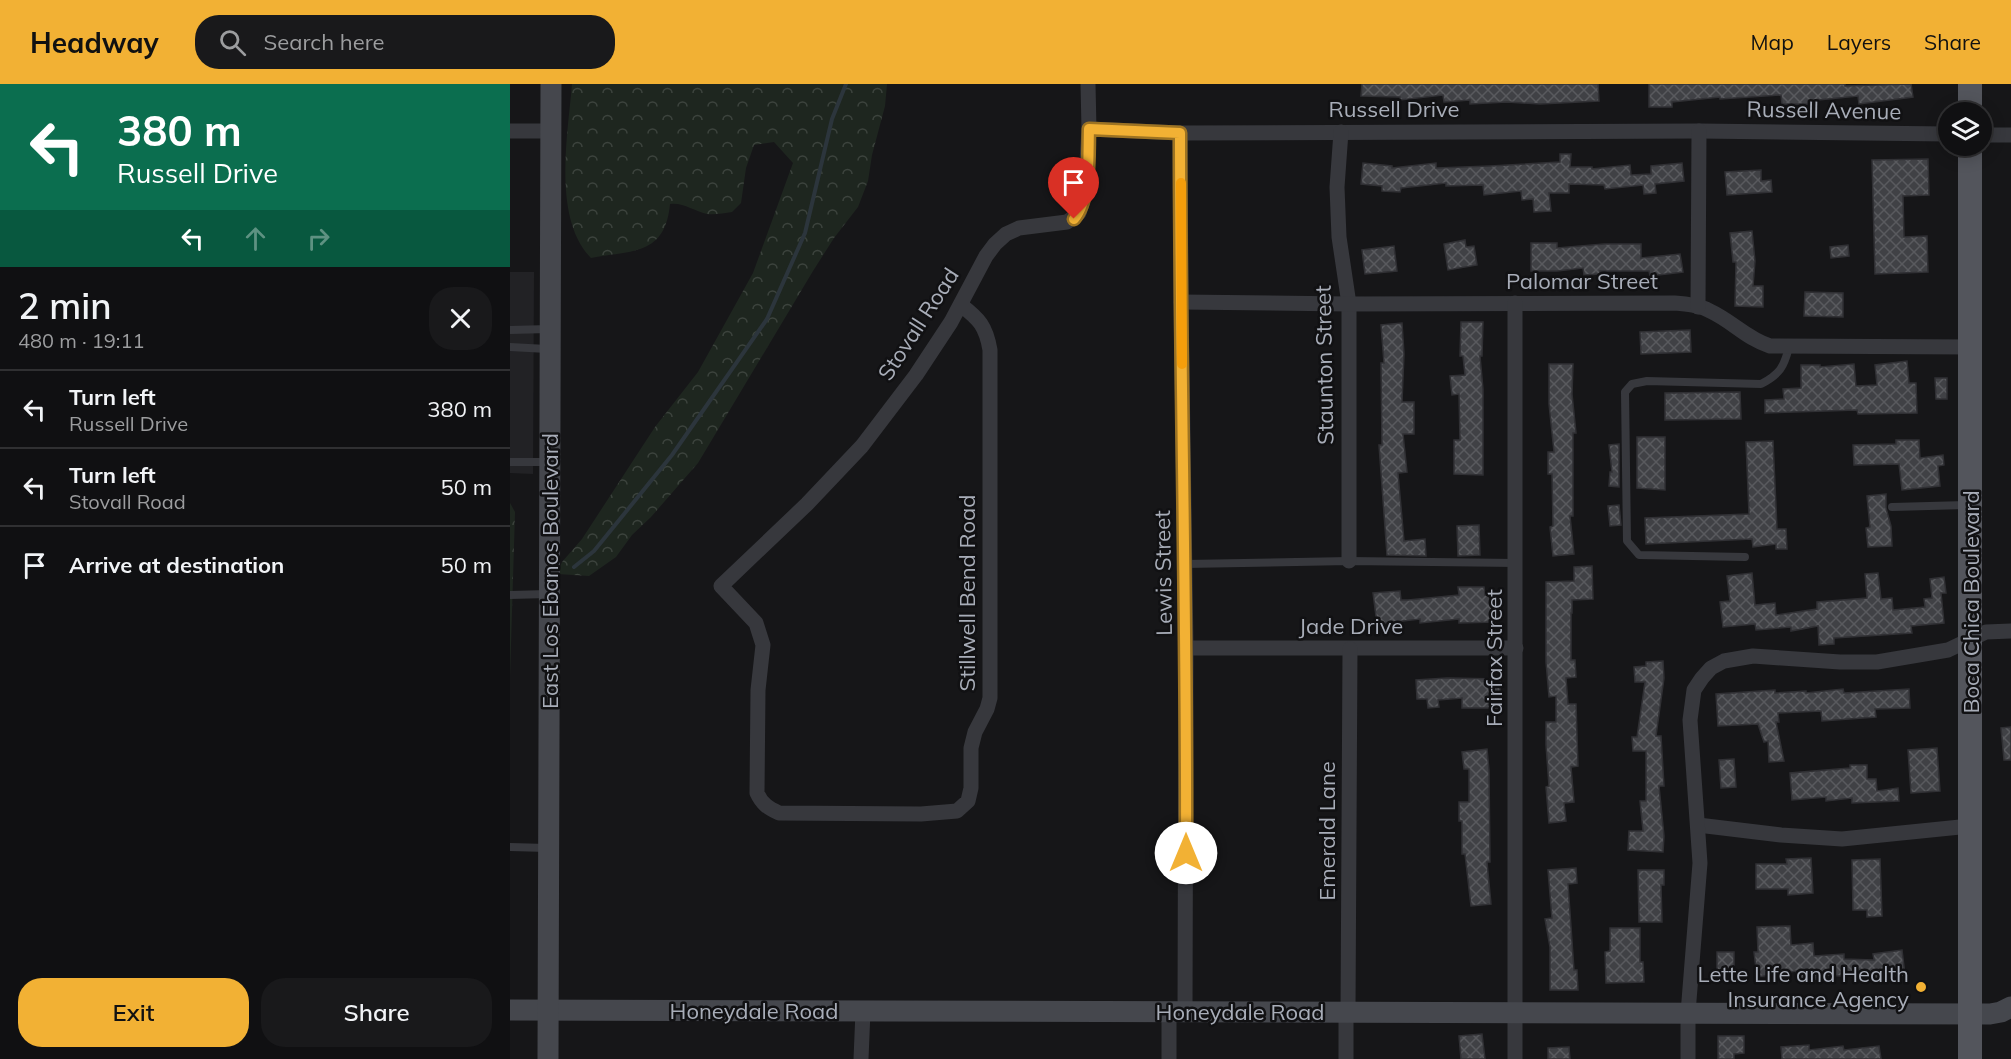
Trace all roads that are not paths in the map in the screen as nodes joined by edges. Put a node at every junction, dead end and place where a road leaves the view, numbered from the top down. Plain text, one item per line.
1 (551, 84) edge
2 (1088, 84) edge
3 (1970, 84) edge
4 (1970, 102) edge
5 (1089, 129) junction
6 (551, 130) junction
7 (1700, 130) junction
8 (510, 131) edge
9 (1341, 132) junction
10 (1180, 133) junction
11 (1938, 134) edge
12 (1992, 135) edge
13 (2011, 135) edge
14 (1970, 156) edge
15 (1181, 302) junction
16 (1515, 303) junction
17 (1349, 304) junction
18 (961, 305) junction
19 (1698, 306) junction
20 (510, 330) edge
21 (550, 339) junction
22 (510, 347) edge
23 (1788, 347) junction
24 (1971, 347) junction
25 (510, 462) edge
26 (550, 462) junction
27 (1971, 505) junction
28 (1892, 507) dead end
29 (1745, 557) dead end
30 (1349, 561) junction
31 (1516, 563) junction
32 (1185, 564) junction
33 (721, 586) joint
34 (550, 594) junction
35 (510, 595) edge
36 (2011, 631) edge
37 (1971, 641) junction
38 (1186, 648) junction
39 (1516, 648) junction
40 (1350, 649) junction
41 (1698, 825) junction
42 (1970, 826) junction
43 (510, 847) edge
44 (549, 848) junction
45 (2011, 1007) edge
46 (510, 1011) edge
47 (548, 1011) junction
48 (862, 1011) junction
49 (1177, 1012) junction
50 (1348, 1012) junction
51 (1515, 1012) junction
52 (1688, 1013) junction
53 (1970, 1013) junction
54 (548, 1059) edge
55 (861, 1059) edge
56 (1169, 1059) edge
57 (1346, 1059) edge
58 (1515, 1059) edge
59 (1688, 1059) edge
60 (1970, 1059) edge

1 - 6 street, East Los Ebanos Boulevard
2 - 5 street, Stovall Road
3 - 4 main road
5 - 10 street, Russell Drive
5 - 18 street, Stovall Road
6 - 8 street
6 - 21 street, East Los Ebanos Boulevard
7 - 9 street, Russell Drive
7 - 11 street, Russell Avenue
7 - 19 street
9 - 10 street, Russell Drive
9 - 17 street, Staunton Street
10 - 15 street, Lewis Street
12 - 13 street
14 - 24 main road, Boca Chica Boulevard
15 - 17 street, Palomar Street
15 - 32 street, Lewis Street
16 - 17 street, Palomar Street
16 - 19 street, Palomar Street
16 - 31 street, Fairfax Street
17 - 30 street, Staunton Street
18 - 33 street, Stovall Road
18 - 33 street, Stillwell Bend Road
19 - 23 street, Palomar Street
20 - 21 lane
21 - 22 lane
21 - 26 street, East Los Ebanos Boulevard
23 - 24 street, Palomar Street
23 - 29 lane
24 - 27 main road, Boca Chica Boulevard
25 - 26 lane
26 - 34 street, East Los Ebanos Boulevard
27 - 28 lane
27 - 37 main road, Boca Chica Boulevard
30 - 31 lane
30 - 32 lane
31 - 39 street, Fairfax Street
32 - 38 street, Lewis Street
34 - 35 lane
34 - 44 street, East Los Ebanos Boulevard
36 - 37 street
37 - 41 street
37 - 42 main road, Boca Chica Boulevard
38 - 40 street, Jade Drive
38 - 49 street, Lewis Street
39 - 40 street, Jade Drive
39 - 51 street, Fairfax Street
40 - 50 street, Emerald Lane
41 - 42 street
41 - 52 street
42 - 53 main road, Boca Chica Boulevard
43 - 44 lane
44 - 47 street, East Los Ebanos Boulevard
45 - 53 street, Honeydale Road
46 - 47 street, Honeydale Road
47 - 48 street, Honeydale Road
47 - 54 street, East Los Ebanos Boulevard
48 - 49 street, Honeydale Road
48 - 55 street
49 - 50 street, Honeydale Road
49 - 56 street, Lewis Street
50 - 51 street, Honeydale Road
50 - 57 street, Emerald Lane
51 - 52 street, Honeydale Road
51 - 58 street, Fairfax Street
52 - 53 street, Honeydale Road
52 - 59 street
53 - 60 main road, Boca Chica Boulevard

